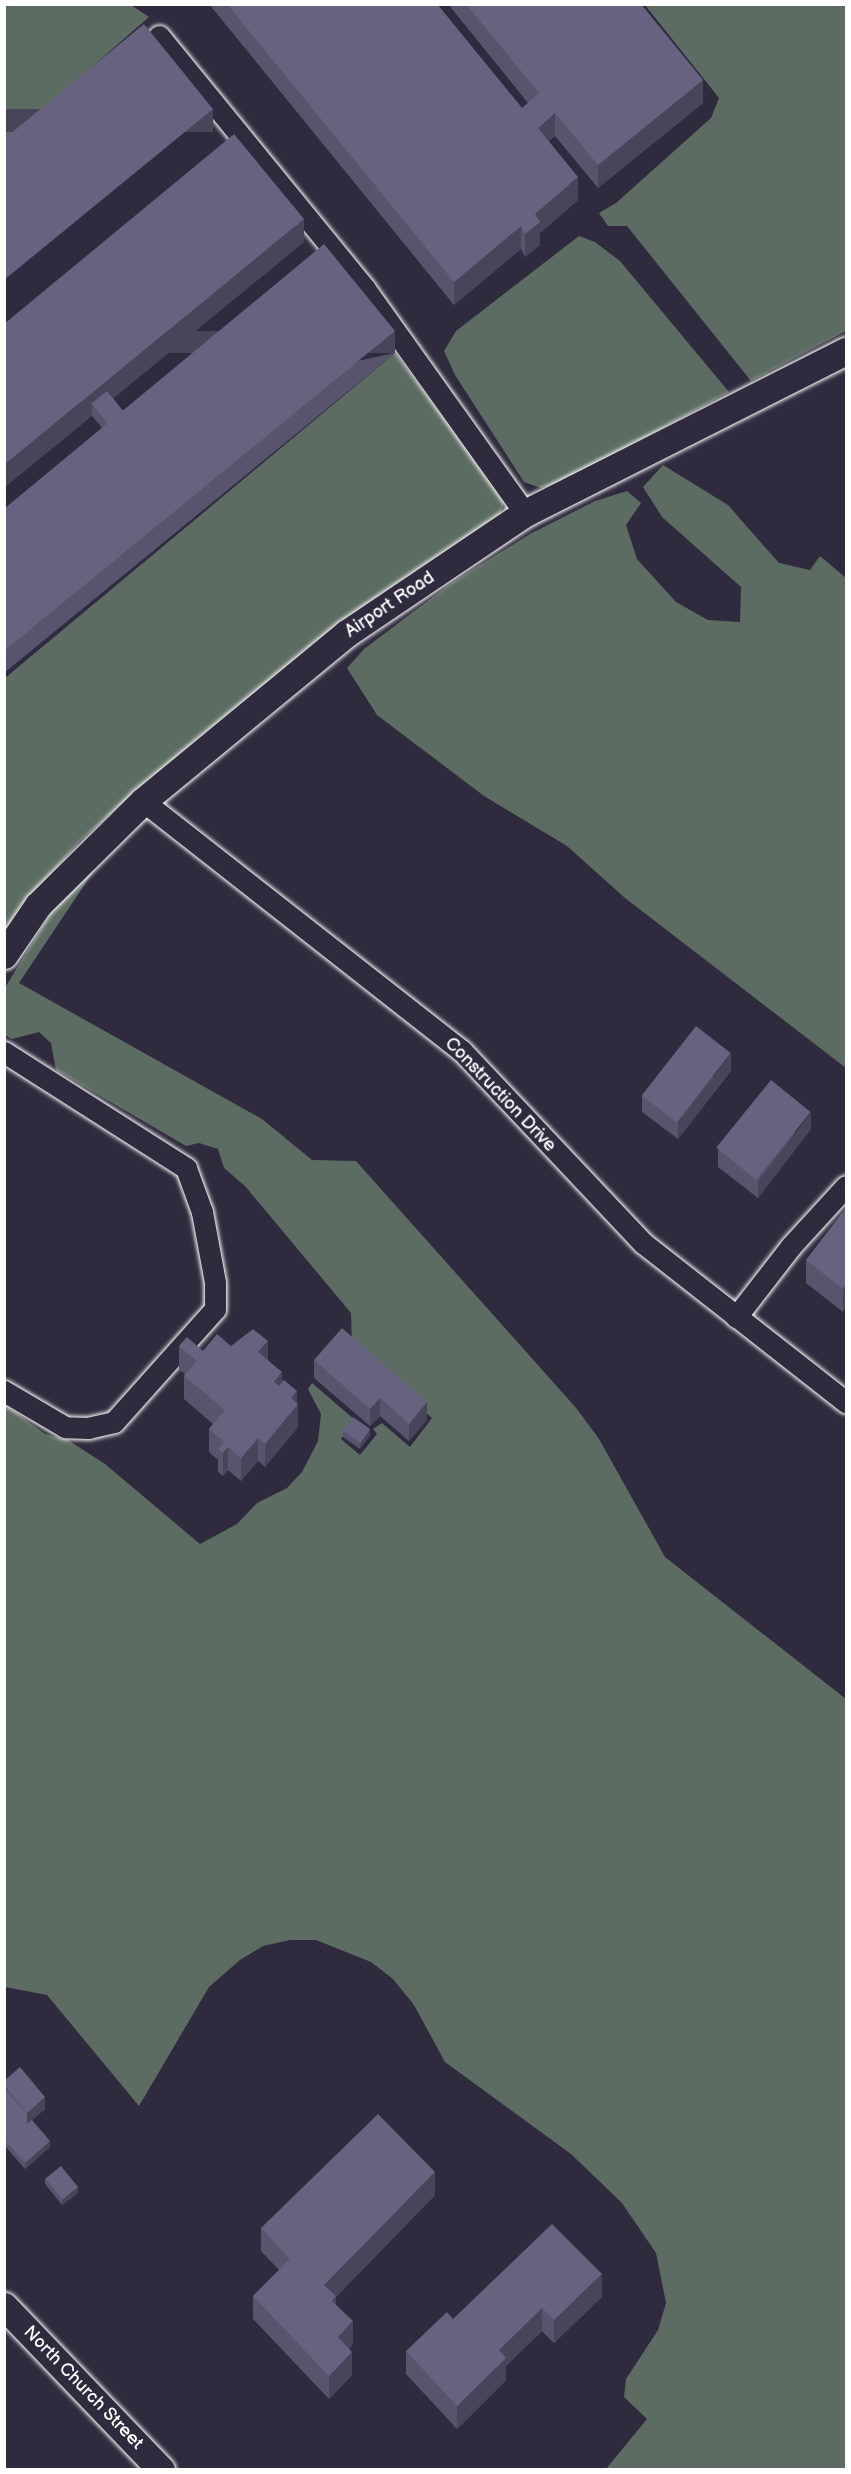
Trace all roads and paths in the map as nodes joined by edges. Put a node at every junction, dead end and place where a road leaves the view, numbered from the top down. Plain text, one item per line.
1 (159, 36) dead end
2 (846, 351) edge
3 (525, 513) junction
4 (143, 801) junction
5 (4, 955) edge
6 (4, 1052) edge
7 (846, 1185) edge
8 (736, 1317) junction
9 (4, 1391) edge
10 (846, 1402) edge
11 (4, 2306) edge
12 (161, 2469) edge

1 - 3 street
2 - 3 main road, Airport Road
3 - 4 main road, Airport Road
4 - 5 main road, Airport Road
4 - 8 street, Construction Drive
6 - 9 street
7 - 8 street
8 - 10 street, Construction Drive
11 - 12 main road, North Church Street

